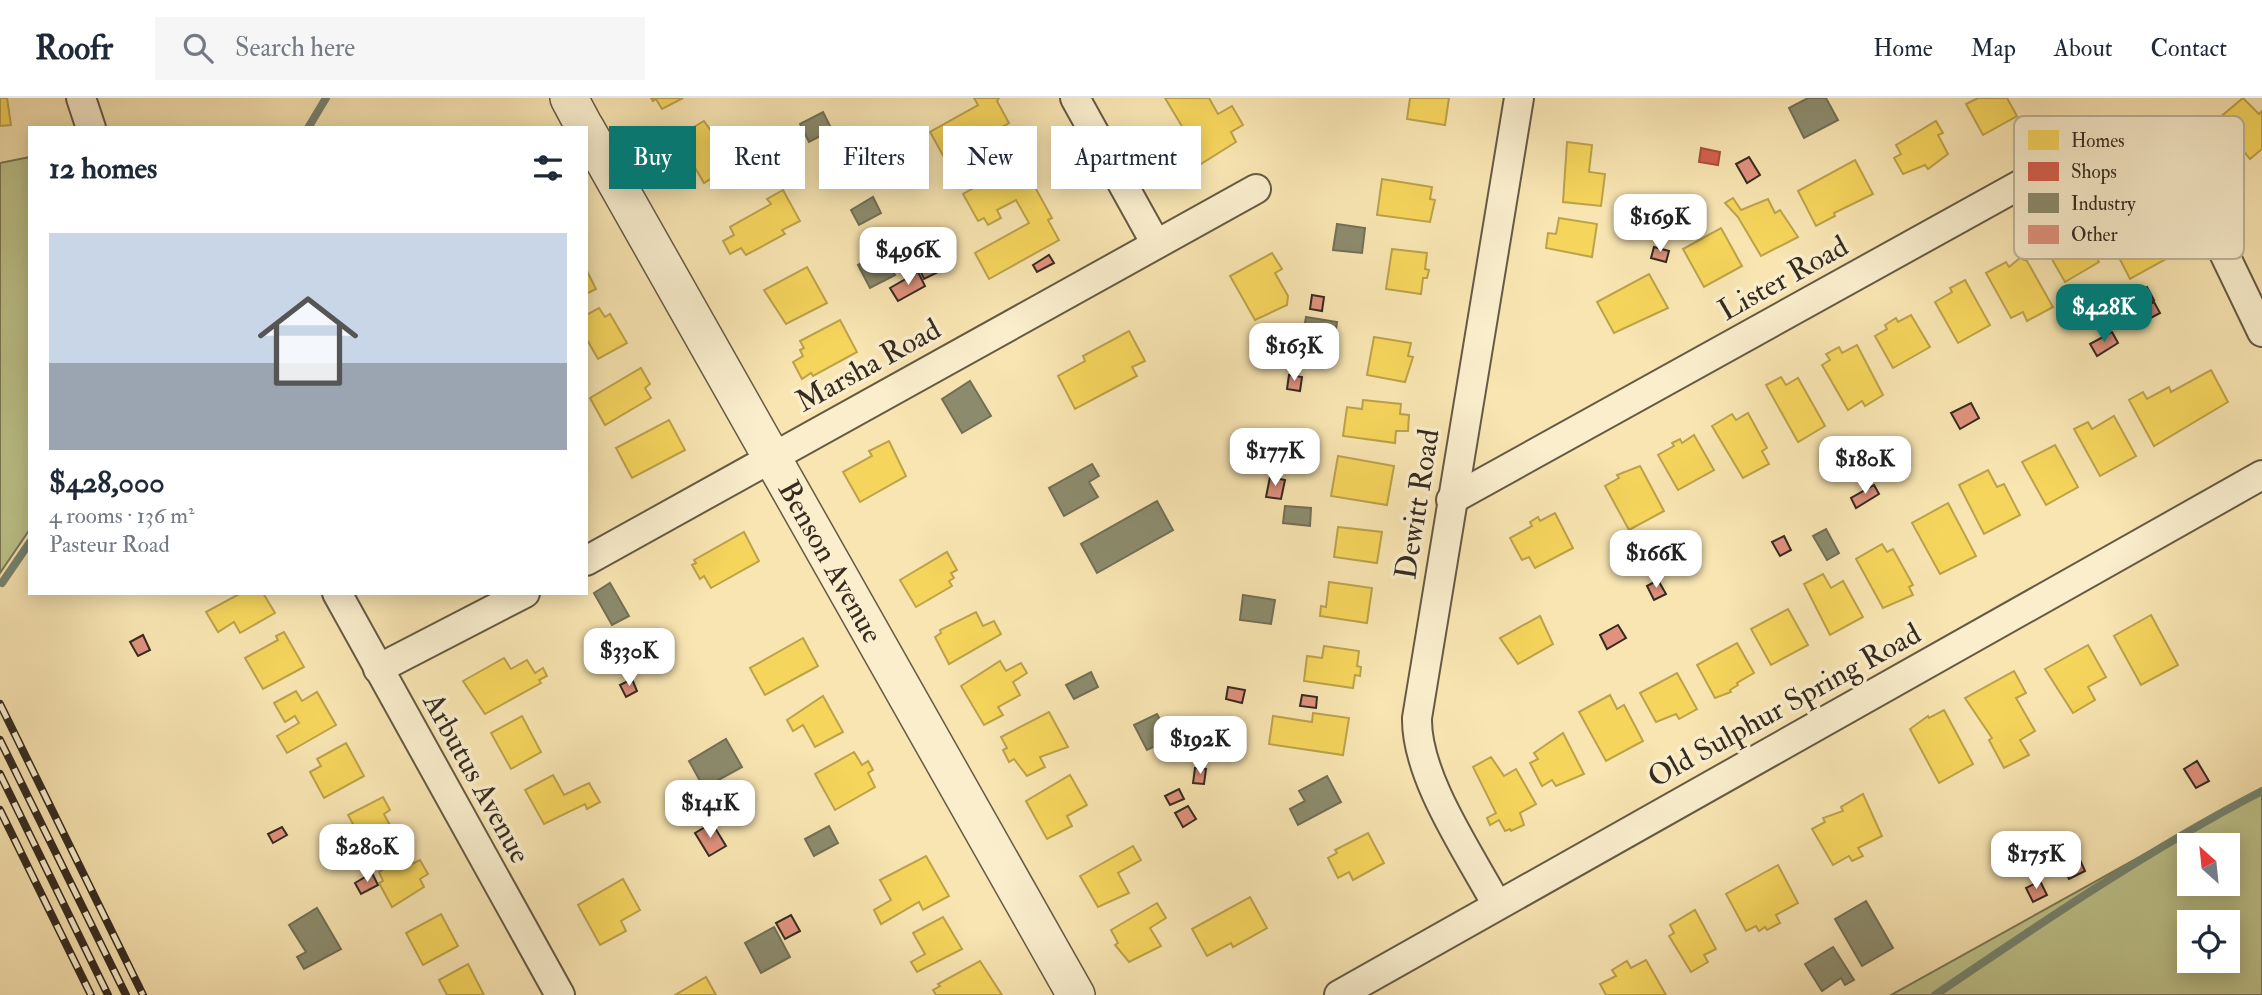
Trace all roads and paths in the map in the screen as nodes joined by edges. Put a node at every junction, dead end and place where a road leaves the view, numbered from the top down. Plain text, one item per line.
1 (81, 98) edge
2 (569, 98) edge
3 (1075, 98) edge
4 (1519, 98) edge
5 (90, 126) edge
6 (584, 126) edge
7 (588, 133) edge
8 (2014, 188) edge
9 (1256, 189) dead end
10 (1156, 244) junction
11 (2227, 259) edge
12 (2262, 332) edge
13 (772, 458) junction
14 (2262, 475) edge
15 (1451, 500) junction
16 (588, 560) edge
17 (338, 595) edge
18 (521, 595) edge
19 (379, 668) junction
20 (1497, 905) junction
21 (560, 995) edge
22 (1076, 995) edge
23 (1339, 995) edge

1 - 5 street
2 - 6 street, Benson Avenue
3 - 10 street
4 - 15 street, Dewitt Road
7 - 13 street, Benson Avenue
8 - 15 street, Lister Road
9 - 10 street, Marsha Road
10 - 13 street, Marsha Road
11 - 12 street, Lister Road
13 - 16 street, Marsha Road
13 - 22 street, Benson Avenue
14 - 20 street, Old Sulphur Spring Road
15 - 20 street, Dewitt Road
17 - 19 street, Arbutus Avenue
18 - 19 street
19 - 21 street, Arbutus Avenue
20 - 23 street, Old Sulphur Spring Road

